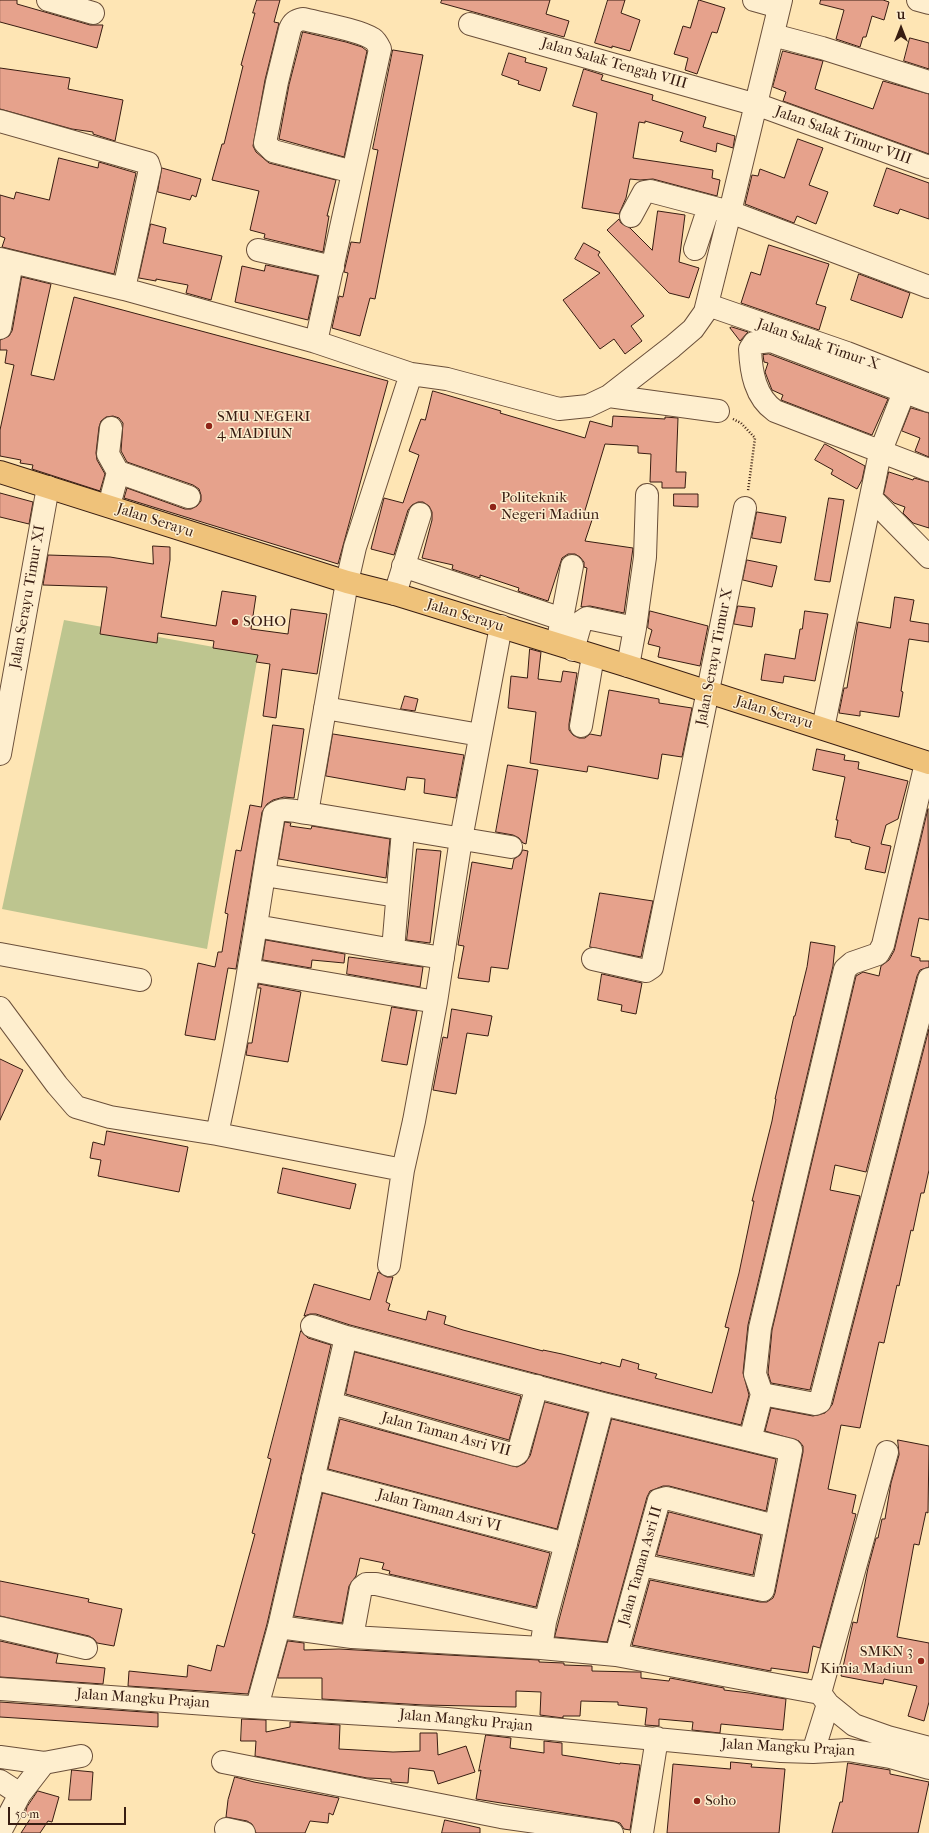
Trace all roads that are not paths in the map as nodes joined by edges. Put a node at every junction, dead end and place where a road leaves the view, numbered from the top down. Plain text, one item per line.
1 (48, 0) edge
2 (754, 0) edge
3 (918, 0) edge
4 (780, 3) edge
5 (929, 3) edge
6 (93, 12) dead end
7 (470, 24) dead end
8 (773, 35) junction
9 (929, 82) edge
10 (757, 105) junction
11 (0, 121) edge
12 (929, 167) edge
13 (353, 172) junction
14 (709, 207) junction
15 (730, 212) junction
16 (631, 216) dead end
17 (695, 249) dead end
18 (258, 250) dead end
19 (6, 261) edge
20 (332, 267) junction
21 (929, 287) edge
22 (124, 289) junction
23 (706, 309) junction
24 (0, 328) edge
25 (316, 342) junction
26 (411, 374) junction
27 (929, 385) edge
28 (904, 392) junction
29 (609, 396) junction
30 (929, 401) edge
31 (718, 411) road end
32 (111, 428) dead end
33 (880, 453) junction
34 (929, 470) edge
35 (0, 472) edge
36 (118, 472) junction
37 (48, 487) junction
38 (647, 495) dead end
39 (189, 497) dead end
40 (109, 506) junction
41 (745, 508) road end
42 (869, 508) junction
43 (420, 514) dead end
44 (928, 555) edge
45 (403, 566) junction
46 (572, 566) dead end
47 (347, 582) junction
48 (395, 594) junction
49 (562, 619) junction
50 (500, 626) junction
51 (635, 628) junction
52 (575, 650) junction
53 (628, 666) junction
54 (709, 692) junction
55 (325, 708) junction
56 (581, 726) dead end
57 (823, 728) junction
58 (480, 735) junction
59 (0, 754) edge
60 (928, 763) edge
61 (307, 813) junction
62 (403, 830) junction
63 (462, 839) junction
64 (511, 847) dead end
65 (264, 875) junction
66 (397, 896) junction
67 (256, 926) junction
68 (393, 950) junction
69 (0, 954) edge
70 (443, 958) junction
71 (593, 959) dead end
72 (249, 970) junction
73 (929, 979) edge
74 (140, 980) dead end
75 (436, 1002) junction
76 (0, 1008) edge
77 (216, 1134) junction
78 (403, 1170) junction
79 (389, 1265) dead end
80 (312, 1326) dead end
81 (346, 1337) junction
82 (537, 1386) junction
83 (762, 1394) junction
84 (331, 1403) junction
85 (604, 1404) junction
86 (750, 1440) junction
87 (888, 1452) dead end
88 (313, 1478) junction
89 (775, 1526) junction
90 (566, 1544) junction
91 (642, 1565) junction
92 (546, 1622) junction
93 (279, 1627) junction
94 (0, 1628) edge
95 (352, 1637) junction
96 (86, 1648) dead end
97 (541, 1648) junction
98 (616, 1655) junction
99 (0, 1689) edge
100 (824, 1698) junction
101 (257, 1707) junction
102 (656, 1738) junction
103 (929, 1748) edge
104 (813, 1752) junction
105 (81, 1756) dead end
106 (0, 1757) edge
107 (223, 1762) dead end
108 (44, 1763) junction
109 (929, 1768) edge
110 (0, 1781) edge
111 (20, 1794) junction
112 (0, 1832) edge
113 (612, 1833) edge
114 (642, 1833) edge

1 - 6 street
2 - 4 street
3 - 5 street
4 - 8 street
7 - 10 street, Jalan Salak Tengah VIII
8 - 9 street
8 - 10 street
10 - 12 street, Jalan Salak Timur VIII
10 - 15 street
11 - 22 street
13 - 13 street
13 - 20 street
14 - 15 street
14 - 16 street
14 - 17 street
15 - 21 street
15 - 23 street
18 - 20 street
19 - 22 street
19 - 24 street
20 - 25 street
22 - 25 street
23 - 27 street, Jalan Salak Timur X
23 - 29 street
25 - 26 street
26 - 29 street
26 - 47 street
28 - 30 street
28 - 33 street
28 - 33 street
29 - 31 street
32 - 36 street
33 - 34 street
33 - 42 street
35 - 37 main road, Jalan Serayu
36 - 39 street
36 - 40 street
37 - 40 main road, Jalan Serayu
37 - 59 street, Jalan Serayu Timur XI
38 - 51 street
40 - 47 main road, Jalan Serayu
41 - 54 street, Jalan Serayu Timur X
42 - 44 street
42 - 57 street
43 - 45 street
45 - 48 street
45 - 49 street
46 - 49 street
47 - 48 main road, Jalan Serayu
47 - 55 street
48 - 50 main road, Jalan Serayu
49 - 52 street
50 - 52 main road, Jalan Serayu
50 - 58 street
51 - 52 street
51 - 53 street
52 - 53 main road, Jalan Serayu
52 - 56 street
53 - 54 main road, Jalan Serayu
54 - 57 main road, Jalan Serayu
54 - 71 street, Jalan Serayu Timur X
55 - 58 street
55 - 61 street
57 - 60 main road, Jalan Serayu
58 - 63 street
60 - 83 street
61 - 62 street
61 - 65 street
62 - 63 street
62 - 66 street
63 - 64 street
63 - 70 street
65 - 66 street
65 - 67 street
66 - 68 street
67 - 68 street
67 - 72 street
68 - 70 street
69 - 74 street
70 - 75 street
72 - 75 street
72 - 77 street
73 - 83 street
75 - 78 street
76 - 77 street
77 - 78 street
78 - 79 street
80 - 81 street
81 - 82 street
81 - 84 street
82 - 84 street, Jalan Taman Asri VII
82 - 85 street
83 - 86 street
84 - 88 street
85 - 86 street
85 - 90 street
86 - 89 street
87 - 100 street
88 - 90 street, Jalan Taman Asri VI
88 - 93 street
89 - 91 street, Jalan Taman Asri II
89 - 91 street
90 - 92 street
91 - 98 street, Jalan Taman Asri II
92 - 95 street
92 - 97 street
93 - 95 street
93 - 101 street
94 - 96 street
95 - 97 street
97 - 98 street
98 - 100 street
99 - 101 street, Jalan Mangku Prajan
100 - 103 street
100 - 104 street
101 - 102 street, Jalan Mangku Prajan
102 - 104 street, Jalan Mangku Prajan
102 - 114 street
104 - 109 street, Jalan Mangku Prajan
105 - 108 street
106 - 108 street
107 - 113 street
108 - 111 street
110 - 111 street
111 - 112 street

